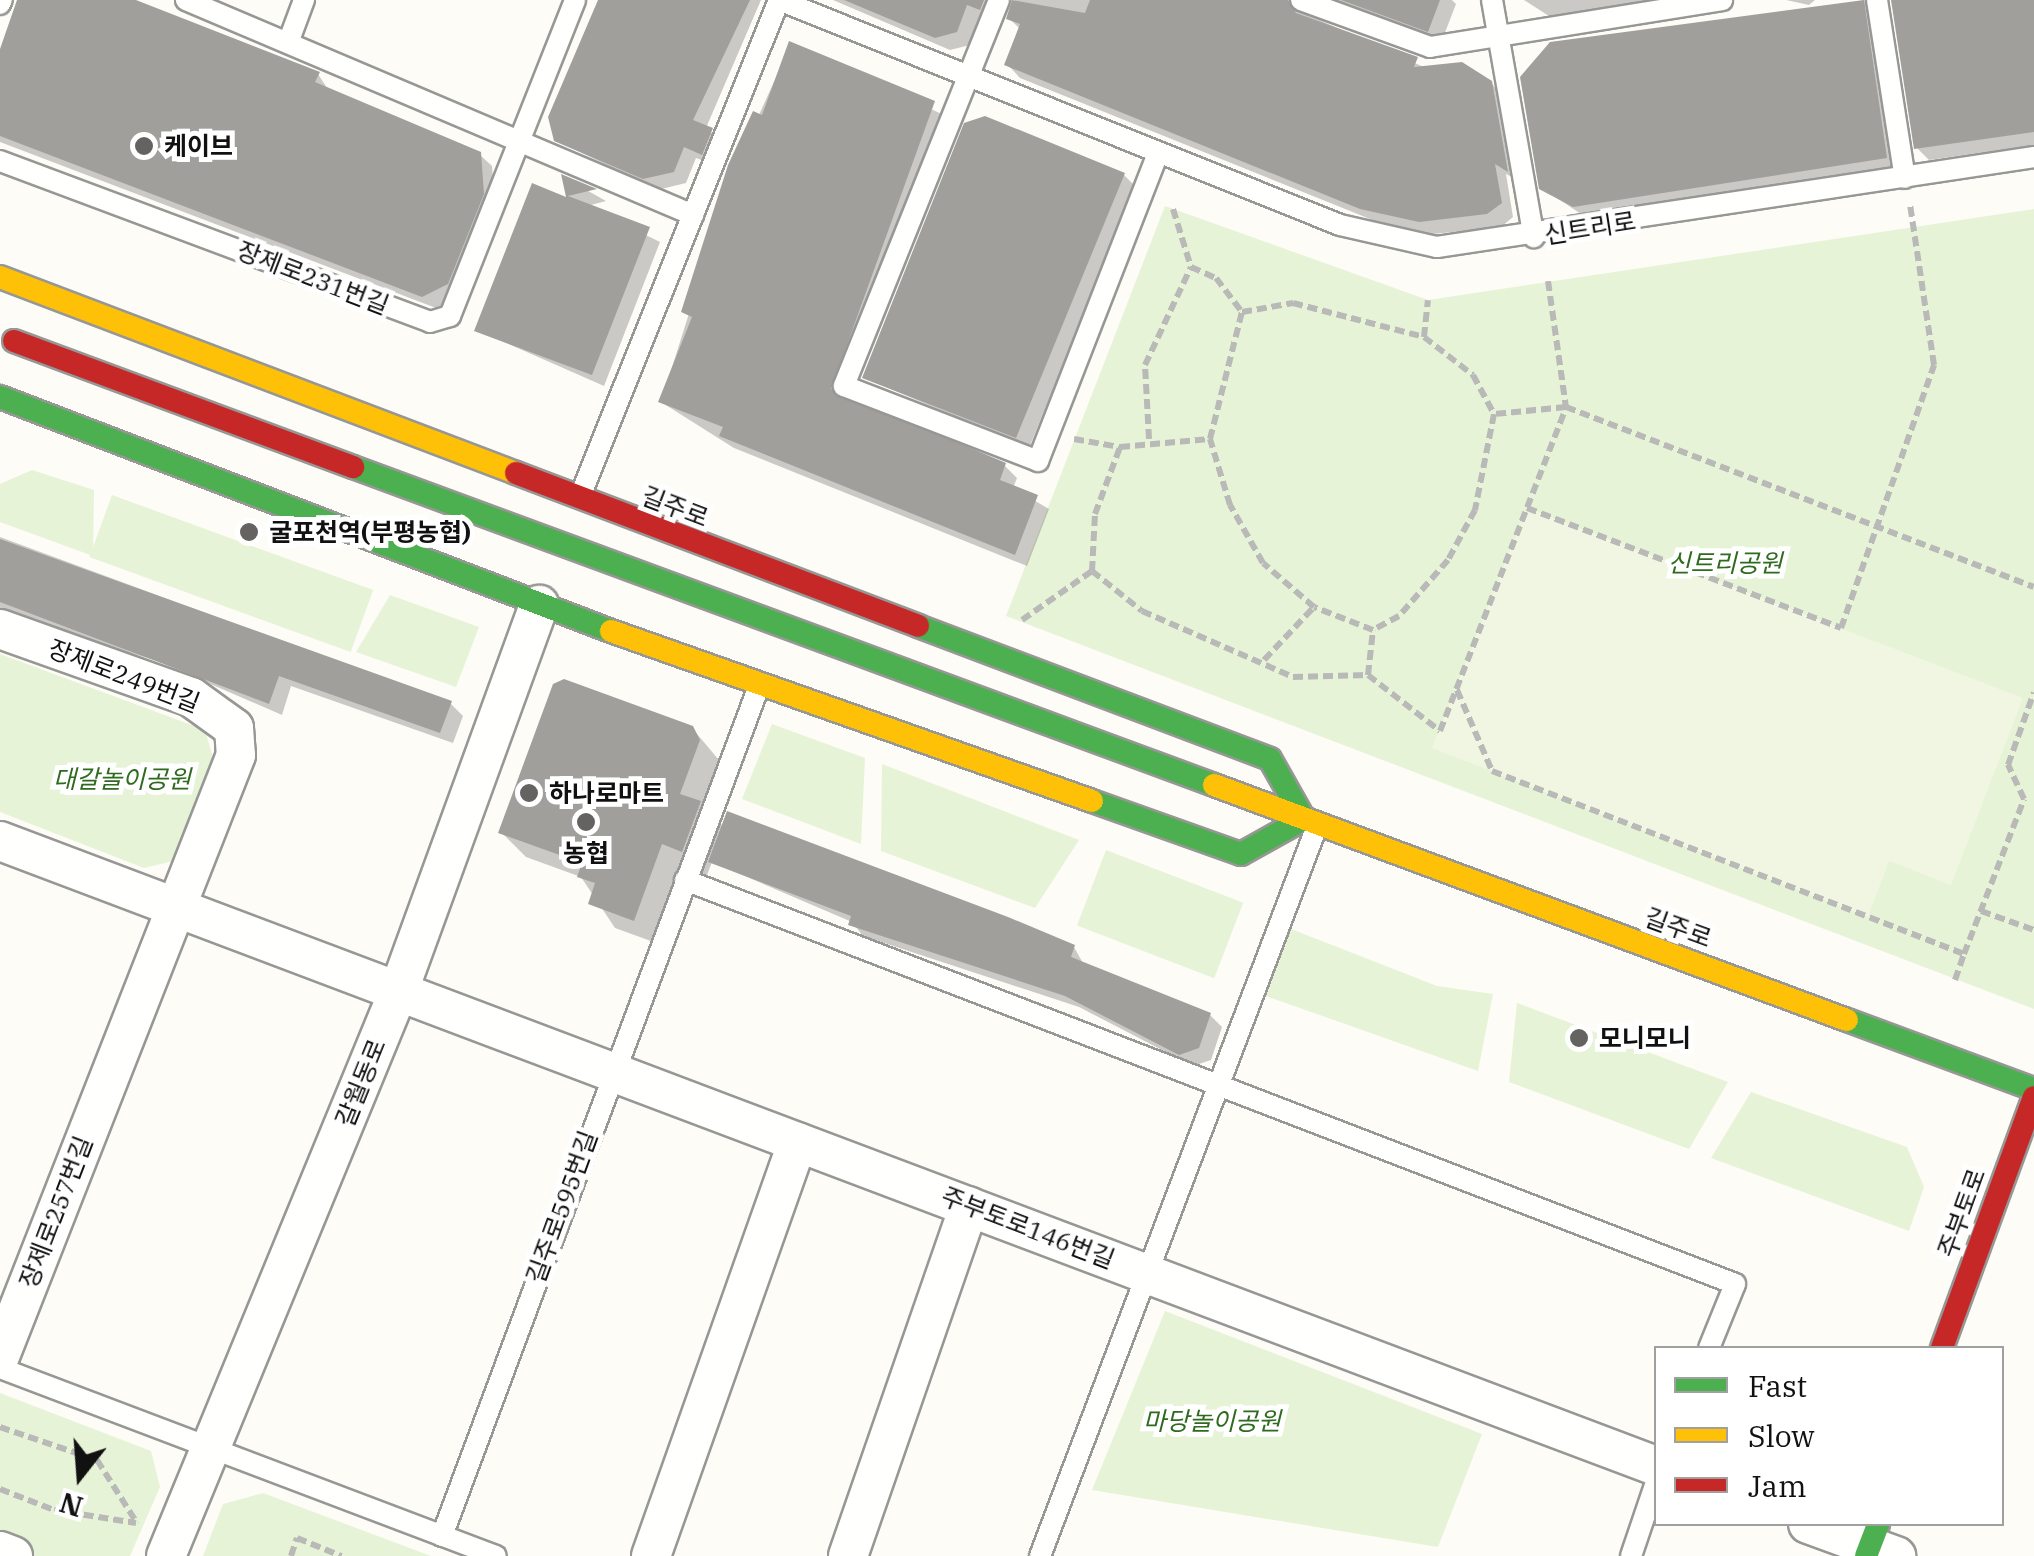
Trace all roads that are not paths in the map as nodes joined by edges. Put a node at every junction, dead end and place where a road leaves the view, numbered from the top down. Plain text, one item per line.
1 (186, 0) edge
2 (304, 0) edge
3 (575, 0) edge
4 (779, 0) edge
5 (998, 0) edge
6 (1302, 0) edge
7 (1492, 0) edge
8 (1722, 0) edge
9 (1876, 0) edge
10 (1684, 3) edge
11 (1498, 36) junction
12 (288, 43) junction
13 (969, 77) junction
14 (519, 141) junction
15 (1158, 153) junction
16 (2034, 157) edge
17 (0, 161) edge
18 (1905, 178) junction
19 (693, 214) junction
20 (1534, 237) junction
21 (3, 280) edge
22 (14, 342) dead end
23 (0, 397) edge
24 (579, 500) junction
25 (539, 604) junction
26 (0, 629) edge
27 (760, 684) junction
28 (1311, 822) junction
29 (0, 841) edge
30 (685, 880) junction
31 (175, 907) junction
32 (399, 990) junction
33 (612, 1071) junction
34 (1217, 1082) junction
35 (2034, 1089) edge
36 (2034, 1097) edge
37 (90, 1124) joint
38 (798, 1142) junction
39 (969, 1206) junction
40 (1143, 1272) junction
41 (1710, 1346) edge
42 (1943, 1346) edge
43 (0, 1356) edge
44 (0, 1368) edge
45 (210, 1450) junction
46 (1654, 1465) edge
47 (1654, 1488) edge
48 (1814, 1526) edge
49 (442, 1536) junction
50 (1877, 1546) edge
51 (0, 1550) edge
52 (14, 1556) edge
53 (166, 1556) edge
54 (496, 1556) edge
55 (651, 1556) edge
56 (848, 1556) edge
57 (1040, 1556) edge
58 (1631, 1556) edge

1 - 12 lane
2 - 12 lane
3 - 14 lane, 장제로231번길
4 - 13 lane, 신트리로
4 - 19 lane
5 - 13 lane
6 - 11 lane
7 - 11 lane
8 - 10 lane
9 - 18 lane
10 - 11 lane
11 - 20 lane
12 - 14 lane
13 - 15 lane, 신트리로
13 - 15 lane
14 - 17 lane, 장제로231번길
14 - 19 lane
15 - 20 lane, 신트리로
16 - 18 lane, 신트리로
18 - 20 lane, 신트리로
19 - 24 lane
21 - 24 main road, 길주로
22 - 28 main road, 길주로
23 - 25 main road
24 - 28 main road, 길주로
25 - 27 main road
25 - 32 street, 갈월동로
26 - 31 street, 장제로249번길
27 - 28 main road
27 - 30 lane, 길주로595번길
28 - 34 lane
28 - 35 main road, 길주로
29 - 31 street
30 - 33 lane, 길주로595번길
30 - 34 lane
31 - 32 street
31 - 37 street, 장제로249번길
32 - 33 street, 주부토로146번길
32 - 45 street, 갈월동로
33 - 38 street, 주부토로146번길
33 - 49 lane, 길주로595번길
34 - 40 lane
34 - 41 lane
36 - 42 main road, 주부토로
37 - 43 street, 장제로257번길
38 - 39 street, 주부토로146번길
38 - 55 street
39 - 40 street, 주부토로146번길
39 - 56 street
40 - 46 street, 주부토로146번길
40 - 57 lane
44 - 45 lane
45 - 49 lane
45 - 53 street, 갈월동로
47 - 58 lane
48 - 50 street
49 - 54 lane
51 - 52 street

